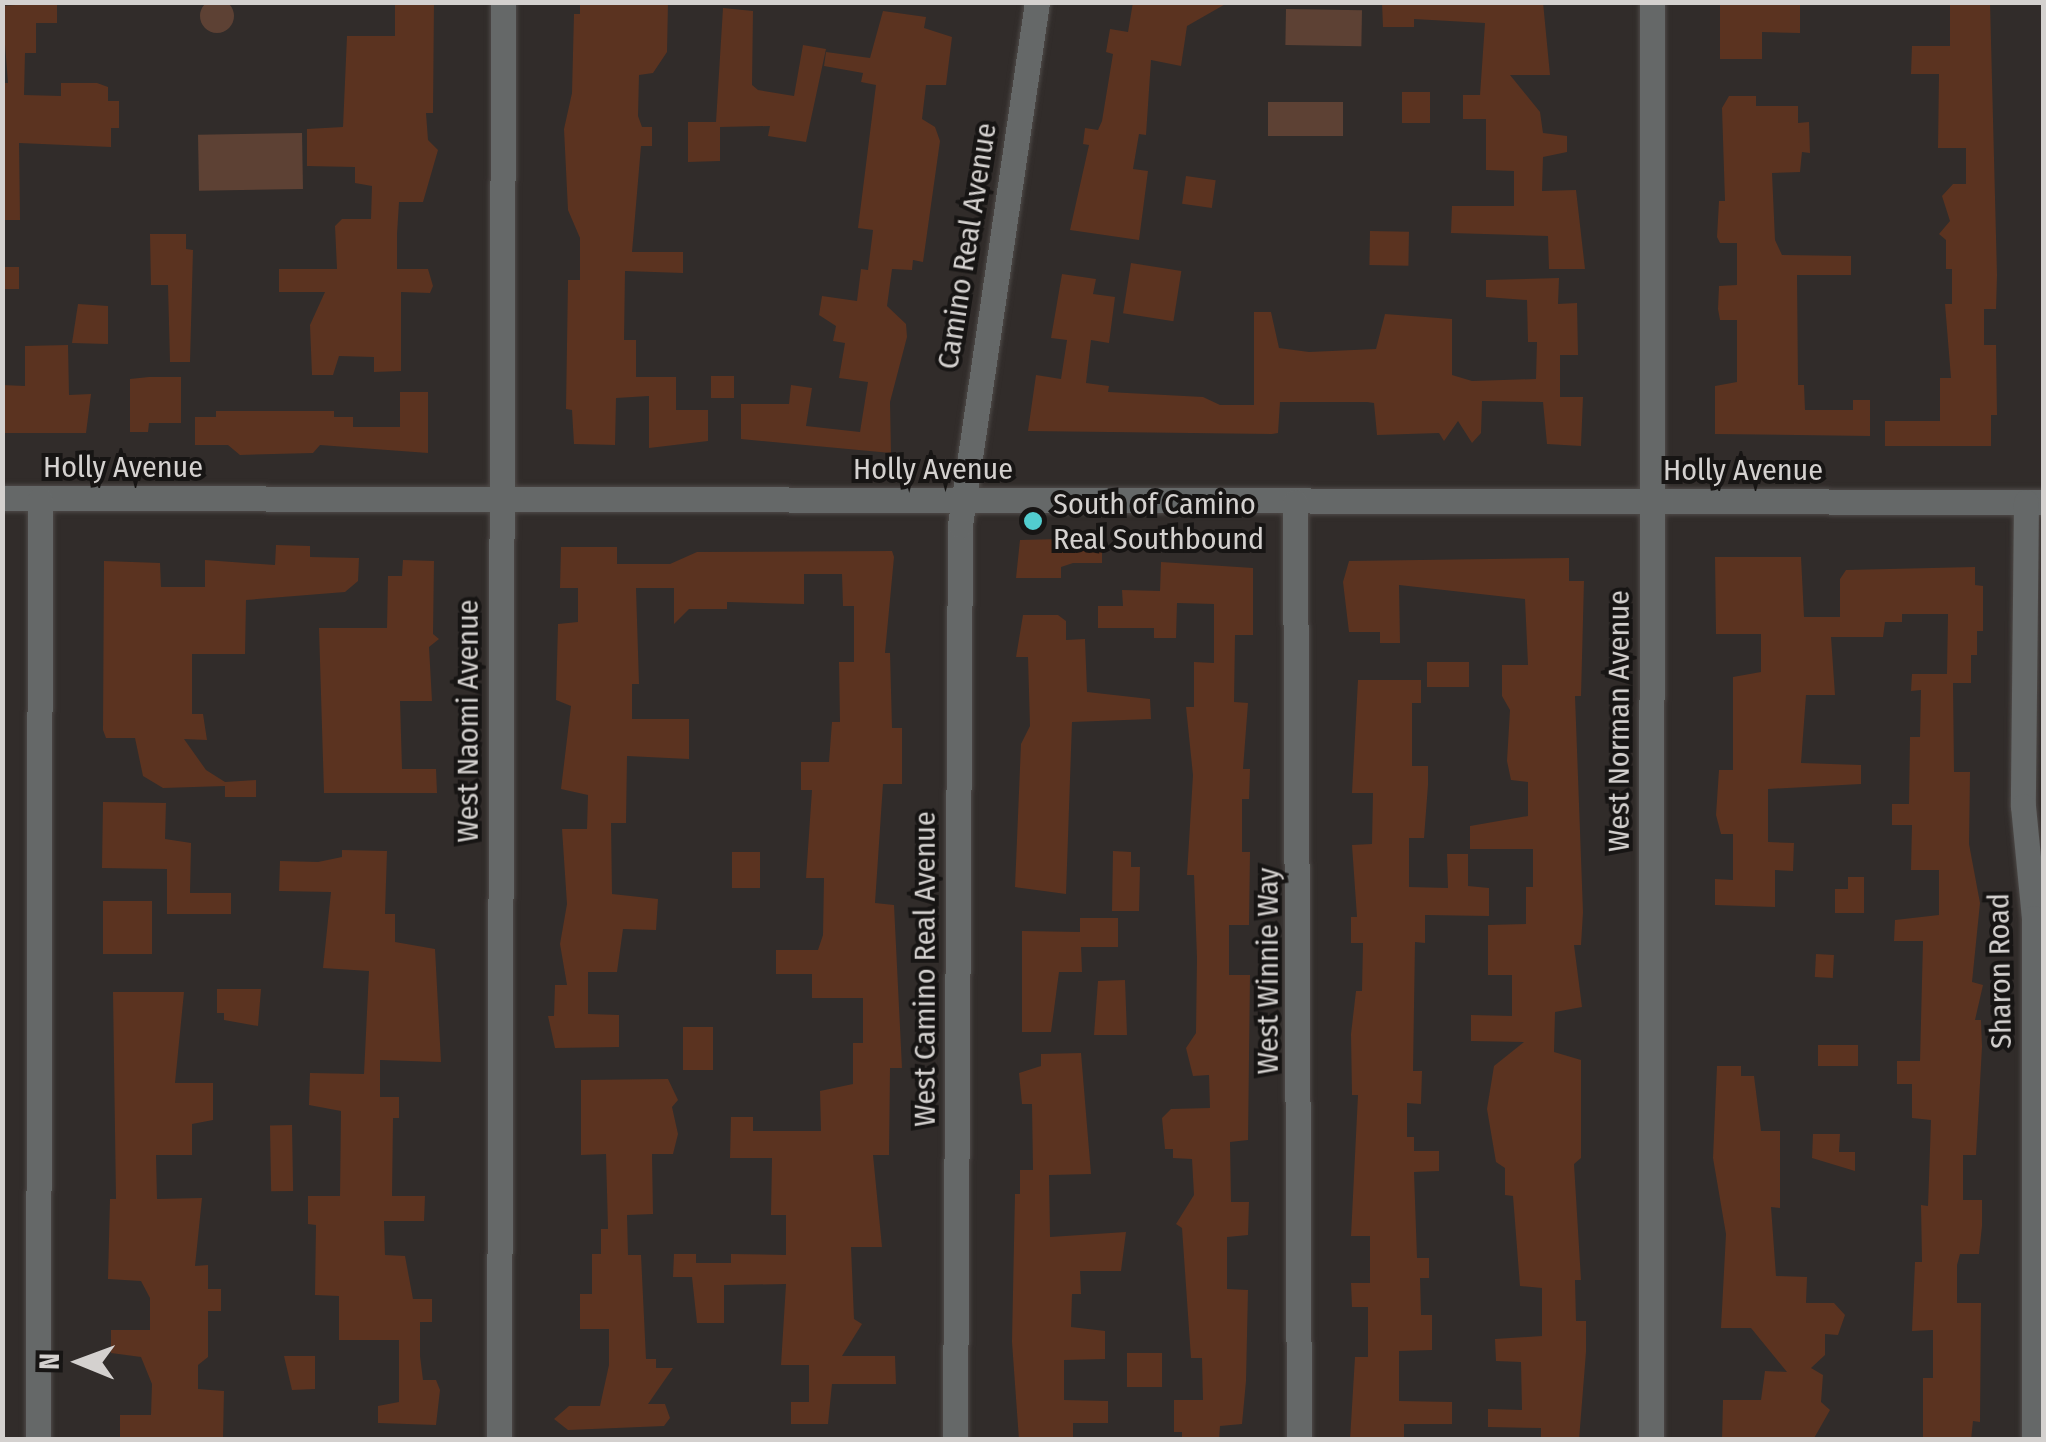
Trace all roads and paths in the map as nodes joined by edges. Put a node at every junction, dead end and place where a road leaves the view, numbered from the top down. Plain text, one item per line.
1 (503, 2) edge
2 (1037, 2) edge
3 (1652, 2) edge
4 (2, 498) edge
5 (40, 500) junction
6 (962, 500) junction
7 (1295, 502) junction
8 (1651, 502) junction
9 (2034, 502) edge
10 (500, 503) junction
11 (38, 1440) edge
12 (499, 1440) edge
13 (955, 1440) edge
14 (1299, 1440) edge
15 (1651, 1440) edge
16 (2034, 1440) edge

1 - 10 street, West Naomi Avenue
2 - 6 street, Camino Real Avenue
3 - 8 street, West Norman Avenue
4 - 5 street, Holly Avenue
5 - 10 street, Holly Avenue
5 - 11 street
6 - 7 street, Holly Avenue
6 - 10 street, Holly Avenue
6 - 13 street, West Camino Real Avenue
7 - 8 street, Holly Avenue
7 - 14 street, West Winnie Way
8 - 9 street, Holly Avenue
8 - 15 street, West Norman Avenue
9 - 16 street, Sharon Road
10 - 12 street, West Naomi Avenue

